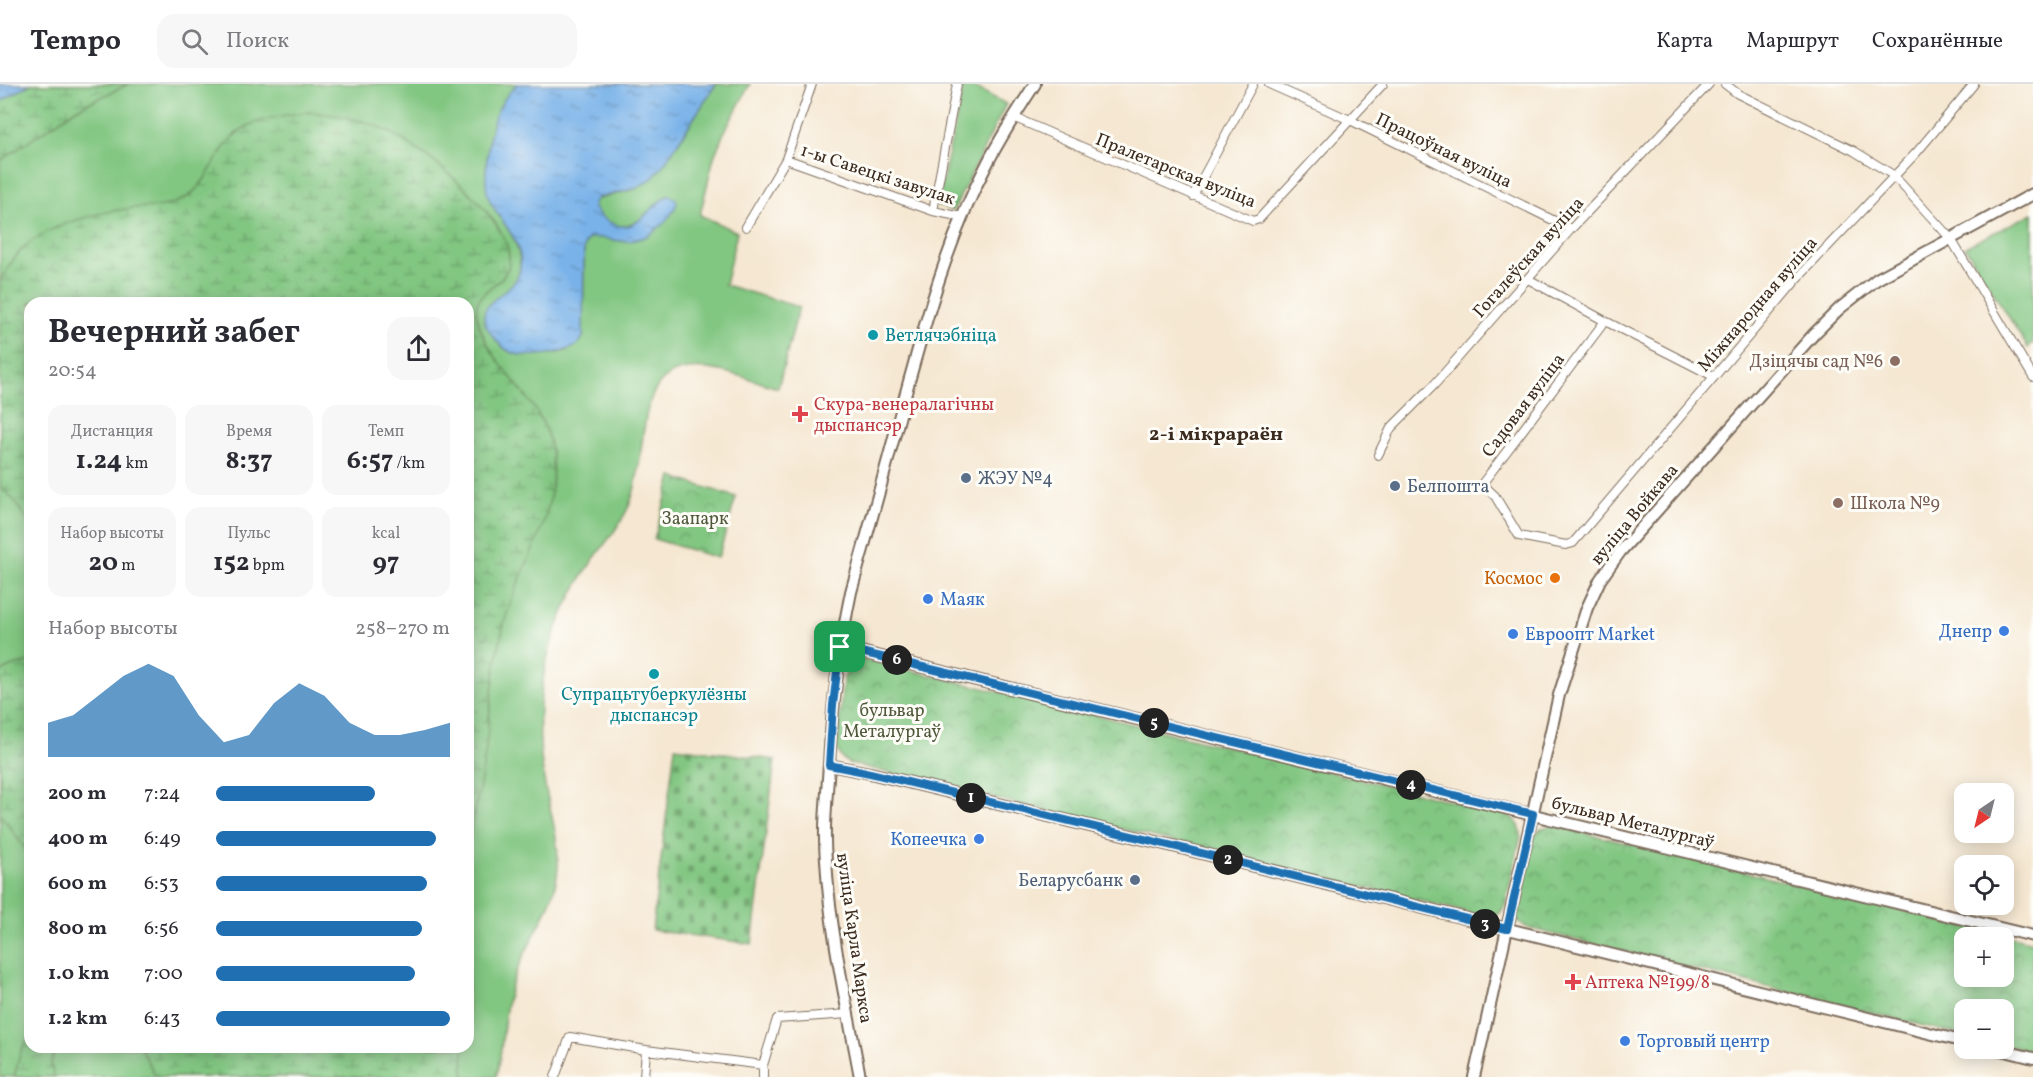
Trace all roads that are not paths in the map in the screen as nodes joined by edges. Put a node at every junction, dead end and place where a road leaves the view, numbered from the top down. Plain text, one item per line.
1 (812, 84) edge
2 (957, 84) edge
3 (1035, 84) edge
4 (1252, 84) edge
5 (1269, 84) edge
6 (1383, 84) edge
7 (1709, 84) edge
8 (1725, 84) edge
9 (1974, 84) edge
10 (1013, 117) junction
11 (1350, 120) junction
12 (786, 159) junction
13 (1893, 175) junction
14 (2033, 194) edge
15 (1193, 196) junction
16 (933, 211) junction
17 (962, 218) junction
18 (746, 227) dead end
19 (1571, 230) junction
20 (1951, 239) junction
21 (1528, 279) junction
22 (1605, 321) junction
23 (1713, 376) junction
24 (2033, 377) edge
25 (1378, 455) dead end
26 (1566, 545) joint
27 (840, 647) junction
28 (829, 765) junction
29 (1533, 814) junction
30 (1507, 929) junction
31 (2033, 936) edge
32 (849, 1014) junction
33 (1954, 1039) edge
34 (646, 1050) junction
35 (2014, 1053) edge
36 (2033, 1058) edge
37 (763, 1065) junction
38 (555, 1077) edge
39 (644, 1077) edge
40 (763, 1077) edge
41 (860, 1077) edge
42 (1474, 1077) edge

1 - 12 street
2 - 16 street
3 - 10 main road, вуліца Карла Маркса
4 - 15 street
5 - 11 street, Працоўная вуліца
6 - 11 street, Пралетарская вуліца
7 - 19 street, Гогалеўская вуліца
8 - 13 street
9 - 13 street, Міжнародная вуліца
10 - 15 street, Пралетарская вуліца
10 - 17 main road, вуліца Карла Маркса
11 - 15 street, Пралетарская вуліца
11 - 19 street, Працоўная вуліца
12 - 16 street, 1-ы Савецкі завулак
12 - 18 street
13 - 20 street
13 - 23 street, Міжнародная вуліца
14 - 20 main road, вуліца Войкава
16 - 17 street, 1-ы Савецкі завулак
17 - 27 main road, вуліца Карла Маркса
19 - 21 street, Гогалеўская вуліца
20 - 24 street
20 - 29 main road, вуліца Войкава
21 - 22 street
21 - 25 street, Гогалеўская вуліца
22 - 23 street
22 - 26 street, Садовая вуліца
23 - 26 street, Міжнародная вуліца
27 - 28 main road, вуліца Карла Маркса
27 - 29 main road, бульвар Металургаў
28 - 30 main road
28 - 32 main road, вуліца Карла Маркса
29 - 30 main road, вуліца Войкава
29 - 31 main road, бульвар Металургаў
30 - 33 main road
30 - 42 main road, вуліца Войкава
32 - 37 street
32 - 41 main road, вуліца Карла Маркса
34 - 37 street
34 - 38 street
34 - 39 street
35 - 36 main road
37 - 40 street

